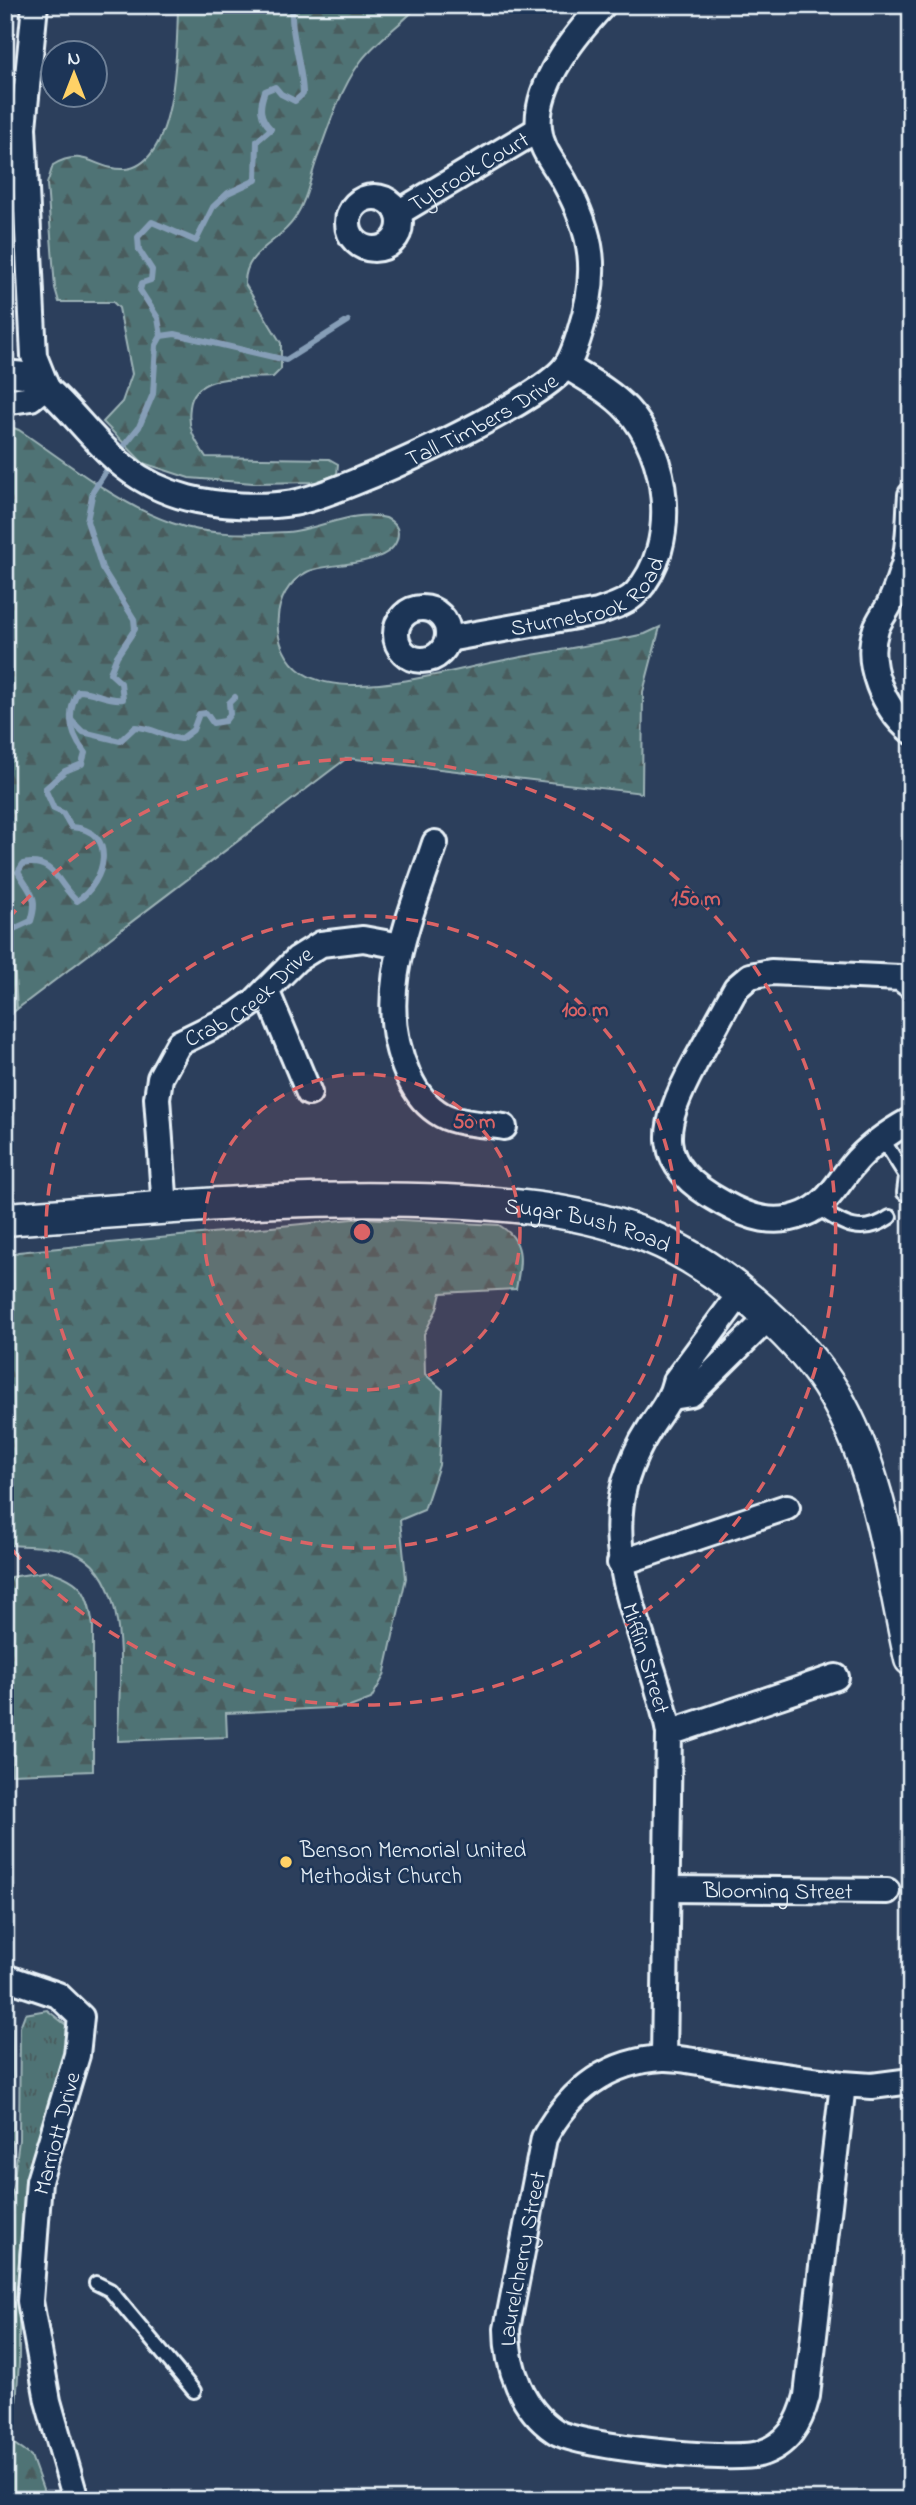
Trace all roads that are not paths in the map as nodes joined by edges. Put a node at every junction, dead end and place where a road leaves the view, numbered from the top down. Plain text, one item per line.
1 (35, 5) edge
2 (603, 5) edge
3 (539, 129) junction
4 (398, 213) dead end
5 (566, 366) junction
6 (5, 373) edge
7 (46, 386) junction
8 (5, 402) edge
9 (911, 495) edge
10 (448, 639) dead end
11 (911, 731) edge
12 (435, 843) dead end
13 (401, 946) junction
14 (911, 986) edge
15 (266, 990) junction
16 (309, 1093) dead end
17 (911, 1120) edge
18 (504, 1127) dead end
19 (883, 1138) junction
20 (904, 1193) dead end
21 (816, 1207) junction
22 (165, 1209) junction
23 (890, 1217) dead end
24 (5, 1219) edge
25 (740, 1294) junction
26 (769, 1317) junction
27 (672, 1397) junction
28 (787, 1507) dead end
29 (620, 1563) junction
30 (911, 1659) edge
31 (836, 1677) dead end
32 (669, 1733) junction
33 (668, 1889) junction
34 (887, 1891) dead end
35 (5, 1978) edge
36 (664, 2058) junction
37 (911, 2081) edge
38 (843, 2084) junction
39 (96, 2283) dead end
40 (194, 2391) dead end
41 (76, 2500) edge

1 - 7 street
2 - 3 street
3 - 4 street, Tybrook Court
3 - 5 street, Tall Timbers Drive
5 - 7 street, Tall Timbers Drive
5 - 10 street, Sturnebrook Road
6 - 7 street, Tall Timbers Drive
7 - 8 street
9 - 11 street
12 - 13 street
13 - 15 street, Crab Creek Drive
13 - 18 street
14 - 21 street
15 - 16 street
15 - 22 street, Crab Creek Drive
17 - 19 street
19 - 20 lane
19 - 21 street
21 - 23 lane
22 - 24 street, Sugar Bush Road
22 - 25 street, Sugar Bush Road
25 - 26 street, Sugar Bush Road
25 - 27 street, Mifflin Street
26 - 27 street
26 - 30 street, Sugar Bush Road
27 - 29 street, Mifflin Street
28 - 29 street
29 - 32 street, Mifflin Street
31 - 32 street
32 - 33 street, Mifflin Street
33 - 34 street, Blooming Street
33 - 36 street, Mifflin Street
35 - 41 street, Marriott Drive
36 - 38 street, Laurelcherry Street
36 - 38 street, Laurelcherry Street
37 - 38 street, Laurelcherry Street
39 - 40 lane

